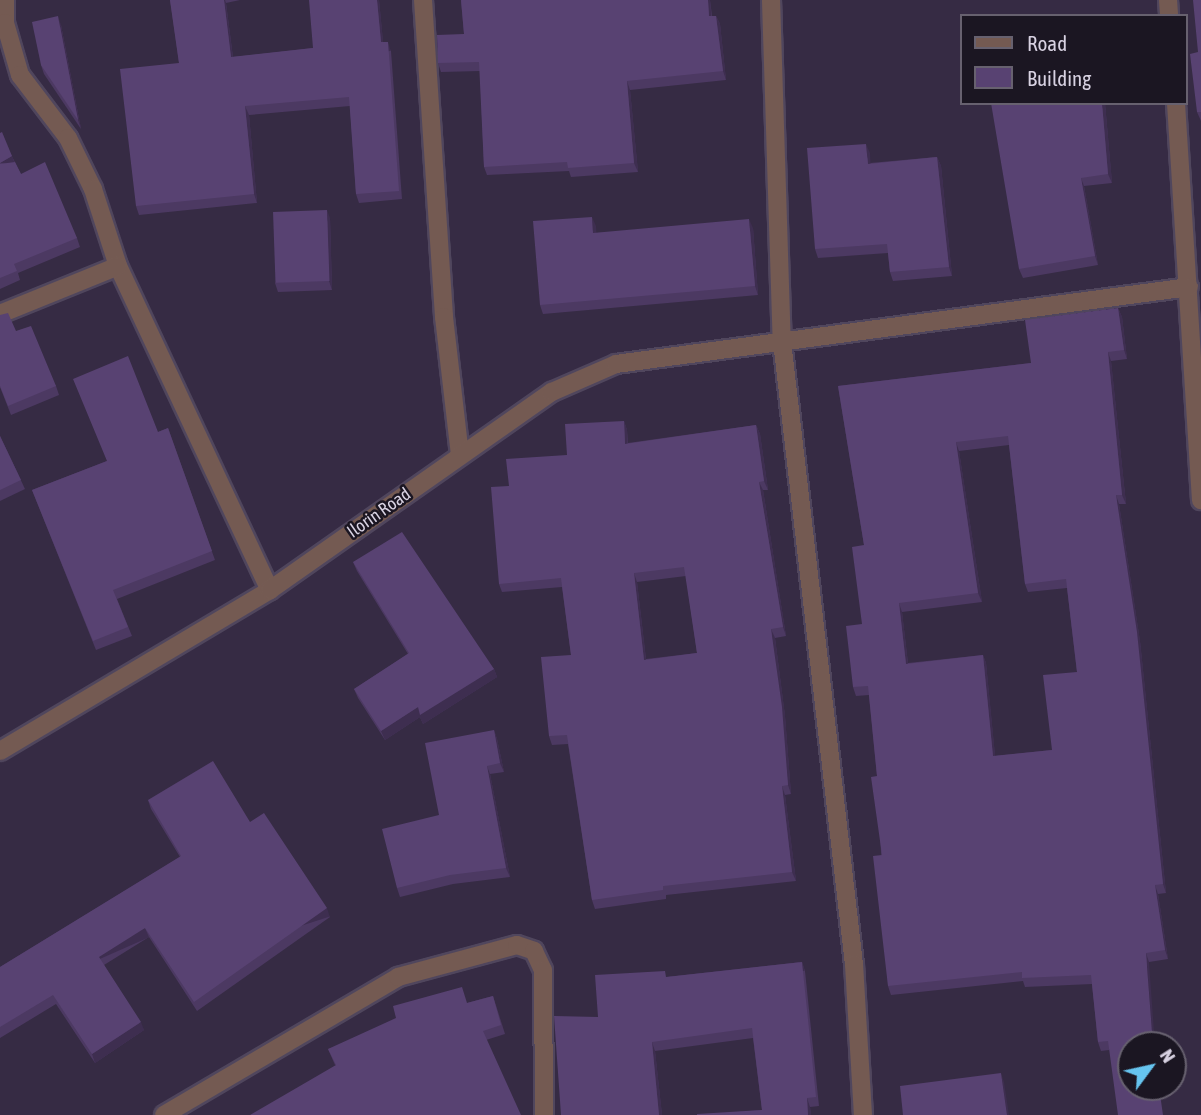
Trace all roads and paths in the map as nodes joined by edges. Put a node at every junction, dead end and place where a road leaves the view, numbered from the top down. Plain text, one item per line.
1 (5, 0) edge
2 (424, 0) edge
3 (771, 0) edge
4 (1176, 105) edge
5 (118, 266) junction
6 (1189, 287) junction
7 (0, 314) edge
8 (782, 341) junction
9 (460, 455) junction
10 (1201, 500) edge
11 (270, 590) junction
12 (0, 751) edge
13 (164, 1115) edge
14 (544, 1115) edge
15 (863, 1115) edge

1 - 5 street
2 - 9 street
3 - 8 street
4 - 6 street
5 - 7 street
5 - 11 street
6 - 8 street, Ilorin Road
6 - 10 street
8 - 9 street, Ilorin Road
8 - 15 street
9 - 11 street, Ilorin Road
11 - 12 street, Ilorin Road
13 - 14 street

